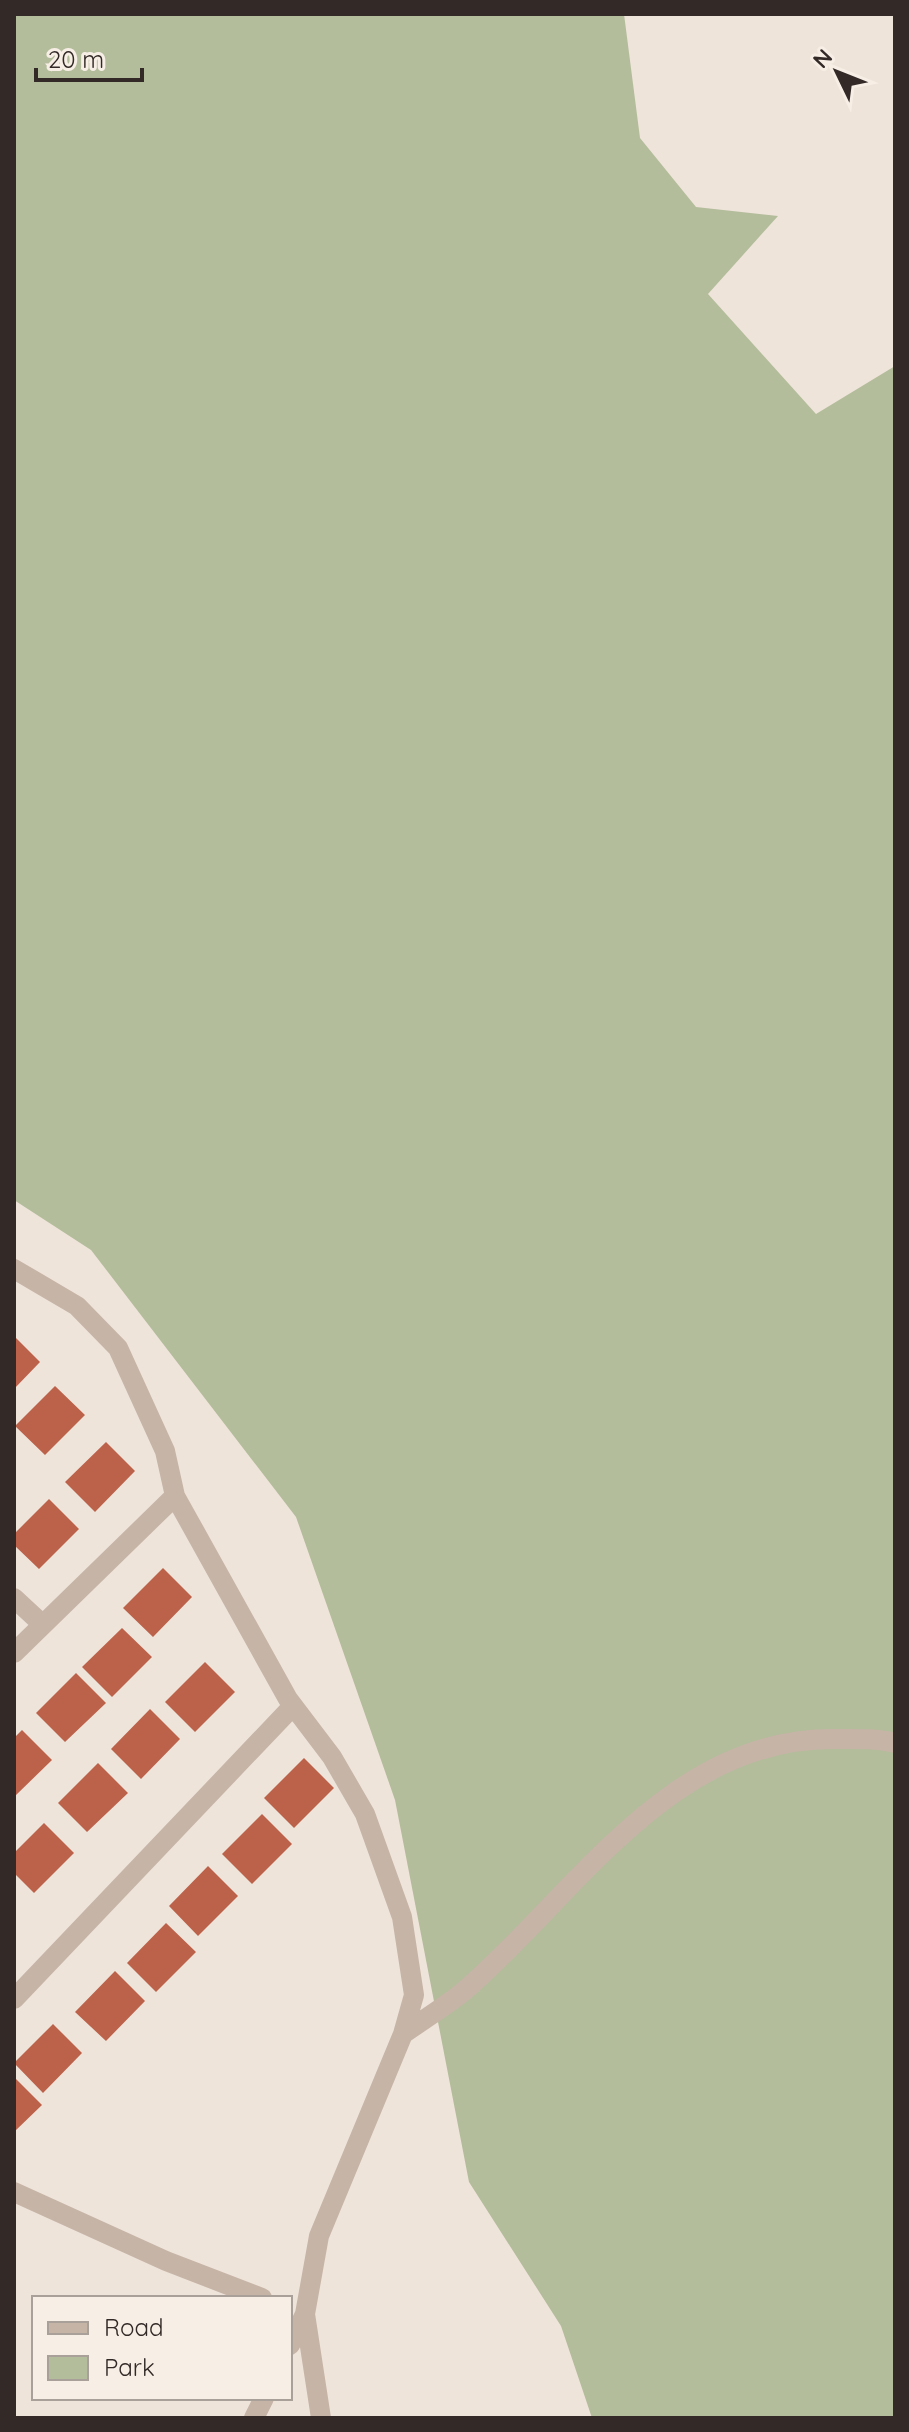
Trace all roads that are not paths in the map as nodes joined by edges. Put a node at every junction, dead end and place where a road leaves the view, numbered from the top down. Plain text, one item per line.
1 (14, 1269) edge
2 (175, 1496) junction
3 (14, 1598) edge
4 (41, 1623) junction
5 (14, 1653) edge
6 (293, 1706) junction
7 (895, 1743) edge
8 (14, 1999) edge
9 (403, 2034) junction
10 (14, 2192) edge
11 (257, 2296) edge
12 (298, 2311) edge
13 (292, 2336) edge
14 (263, 2400) edge
15 (254, 2418) edge
16 (321, 2418) edge

1 - 2 street
2 - 4 street
2 - 6 street
3 - 4 street
4 - 5 street
6 - 8 street
6 - 9 street
7 - 9 street
9 - 12 street
10 - 11 street
12 - 13 street
12 - 16 street
14 - 15 street

